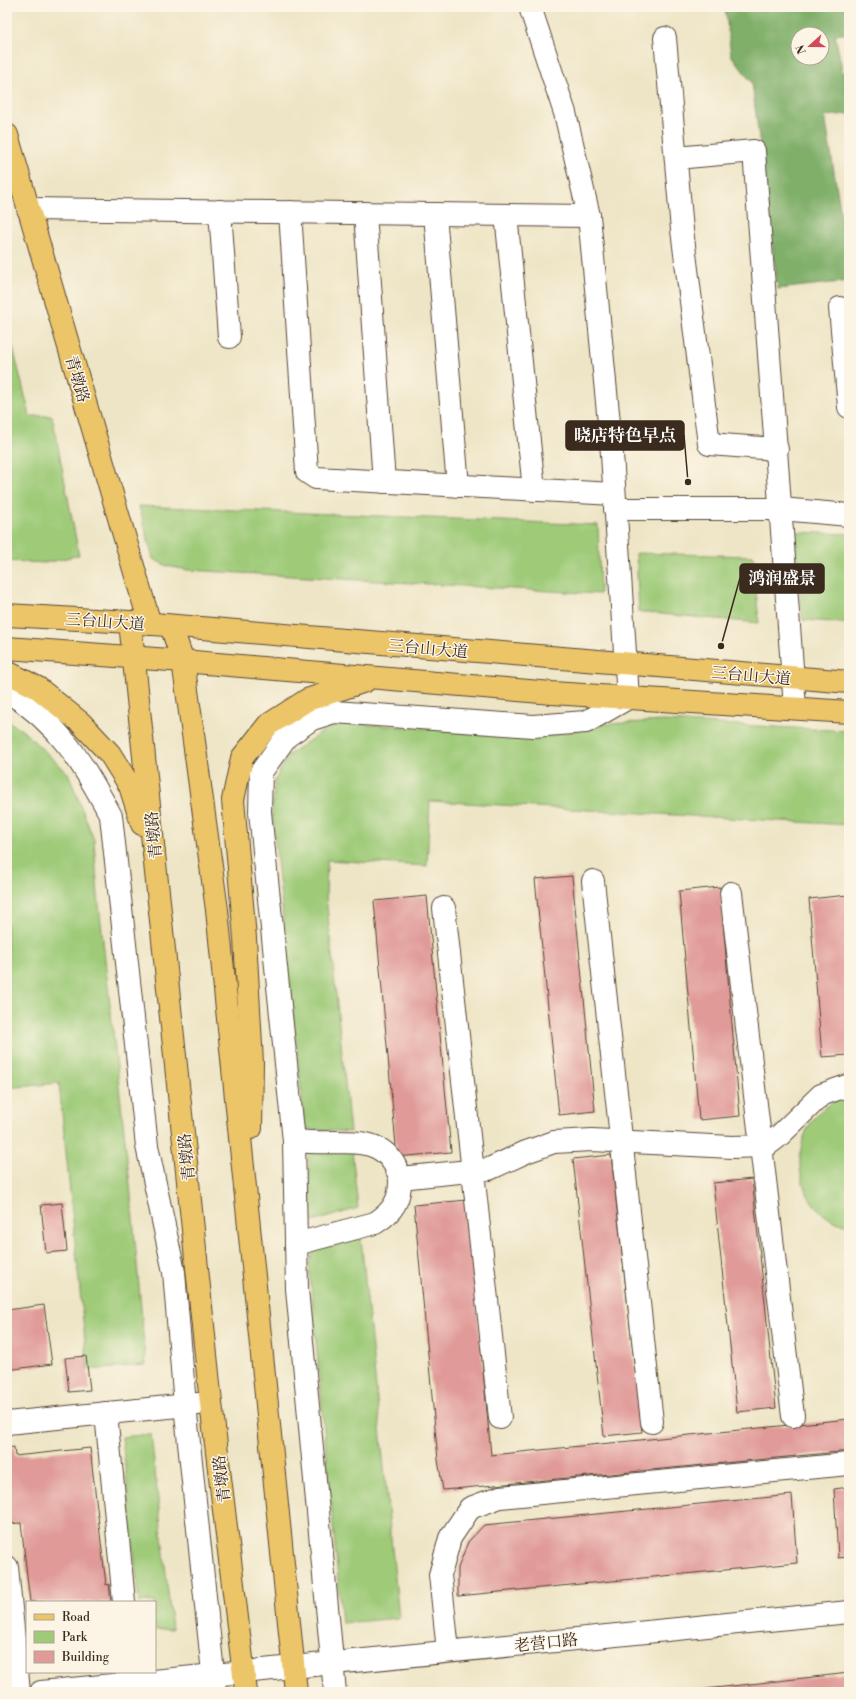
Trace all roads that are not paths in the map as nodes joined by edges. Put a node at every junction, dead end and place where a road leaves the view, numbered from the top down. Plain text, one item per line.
1 (530, 7) edge
2 (665, 38) dead end
3 (7, 134) edge
4 (676, 158) junction
5 (12, 168) edge
6 (28, 209) junction
7 (220, 212) junction
8 (290, 212) junction
9 (365, 214) junction
10 (435, 214) junction
11 (506, 215) junction
12 (589, 216) junction
13 (840, 308) dead end
14 (229, 337) dead end
15 (849, 407) edge
16 (777, 449) junction
17 (384, 482) junction
18 (458, 486) junction
19 (534, 490) junction
20 (615, 502) junction
21 (781, 510) junction
22 (849, 515) edge
23 (7, 615) edge
24 (140, 623) junction
25 (172, 626) junction
26 (7, 648) edge
27 (134, 658) junction
28 (183, 661) junction
29 (626, 665) junction
30 (7, 672) edge
31 (375, 678) junction
32 (793, 679) junction
33 (849, 682) edge
34 (7, 691) edge
35 (628, 698) junction
36 (795, 708) junction
37 (849, 712) edge
38 (156, 867) junction
39 (593, 881) dead end
40 (731, 893) dead end
41 (444, 908) dead end
42 (849, 1085) edge
43 (294, 1141) junction
44 (622, 1142) junction
45 (761, 1146) junction
46 (473, 1171) junction
47 (400, 1178) junction
48 (250, 1236) junction
49 (296, 1244) junction
50 (212, 1403) junction
51 (185, 1406) junction
52 (106, 1413) junction
53 (793, 1416) dead end
54 (500, 1418) dead end
55 (652, 1422) dead end
56 (7, 1423) edge
57 (849, 1464) edge
58 (7, 1567) edge
59 (124, 1601) edge
60 (849, 1612) edge
61 (448, 1651) junction
62 (333, 1662) junction
63 (294, 1666) junction
64 (131, 1678) edge
65 (245, 1682) edge
66 (214, 1684) edge
67 (19, 1692) edge
68 (42, 1692) edge
69 (296, 1692) edge
70 (336, 1692) edge

1 - 12 street
2 - 4 street
3 - 5 main road, 青墩路
4 - 16 street
4 - 16 street
5 - 6 main road, 青墩路
6 - 7 street
6 - 24 main road, 青墩路
7 - 8 street
7 - 14 street
8 - 9 street
8 - 17 street
9 - 10 street
9 - 17 street
10 - 11 street
10 - 18 street
11 - 12 street
11 - 19 street
12 - 20 street
13 - 15 street
16 - 21 street
17 - 18 street
18 - 19 street
19 - 20 street
20 - 21 street
20 - 29 street
21 - 22 street
21 - 32 street
23 - 24 main road, 三台山大道
24 - 25 main road, 三台山大道
24 - 27 main road, 青墩路
25 - 28 main road
25 - 29 main road, 三台山大道
26 - 27 main road, 三台山大道
27 - 28 main road, 三台山大道
27 - 38 main road, 青墩路
28 - 31 main road, 三台山大道
28 - 48 main road
29 - 32 main road, 三台山大道
29 - 35 street
30 - 38 main road
31 - 35 main road, 三台山大道
31 - 48 main road
32 - 33 main road, 三台山大道
32 - 36 street
34 - 51 street
35 - 36 main road, 三台山大道
35 - 43 street
36 - 37 main road, 三台山大道
38 - 50 main road, 青墩路
39 - 44 street
40 - 45 street
41 - 46 street
42 - 45 street
43 - 47 street
43 - 49 street
44 - 45 street
44 - 46 street
44 - 55 street
45 - 53 street
46 - 47 street
46 - 54 street
47 - 49 street
48 - 63 main road
49 - 62 street
50 - 51 street
50 - 65 main road, 青墩路
51 - 52 street
51 - 66 street
52 - 56 street
52 - 59 street
57 - 61 street
58 - 67 street
60 - 61 street, 老营口路
61 - 62 street, 老营口路
62 - 63 street, 老营口路
62 - 70 street
63 - 65 street, 老营口路
63 - 69 main road
64 - 66 street, 老营口路
64 - 68 street, 老营口路
65 - 66 street, 老营口路

